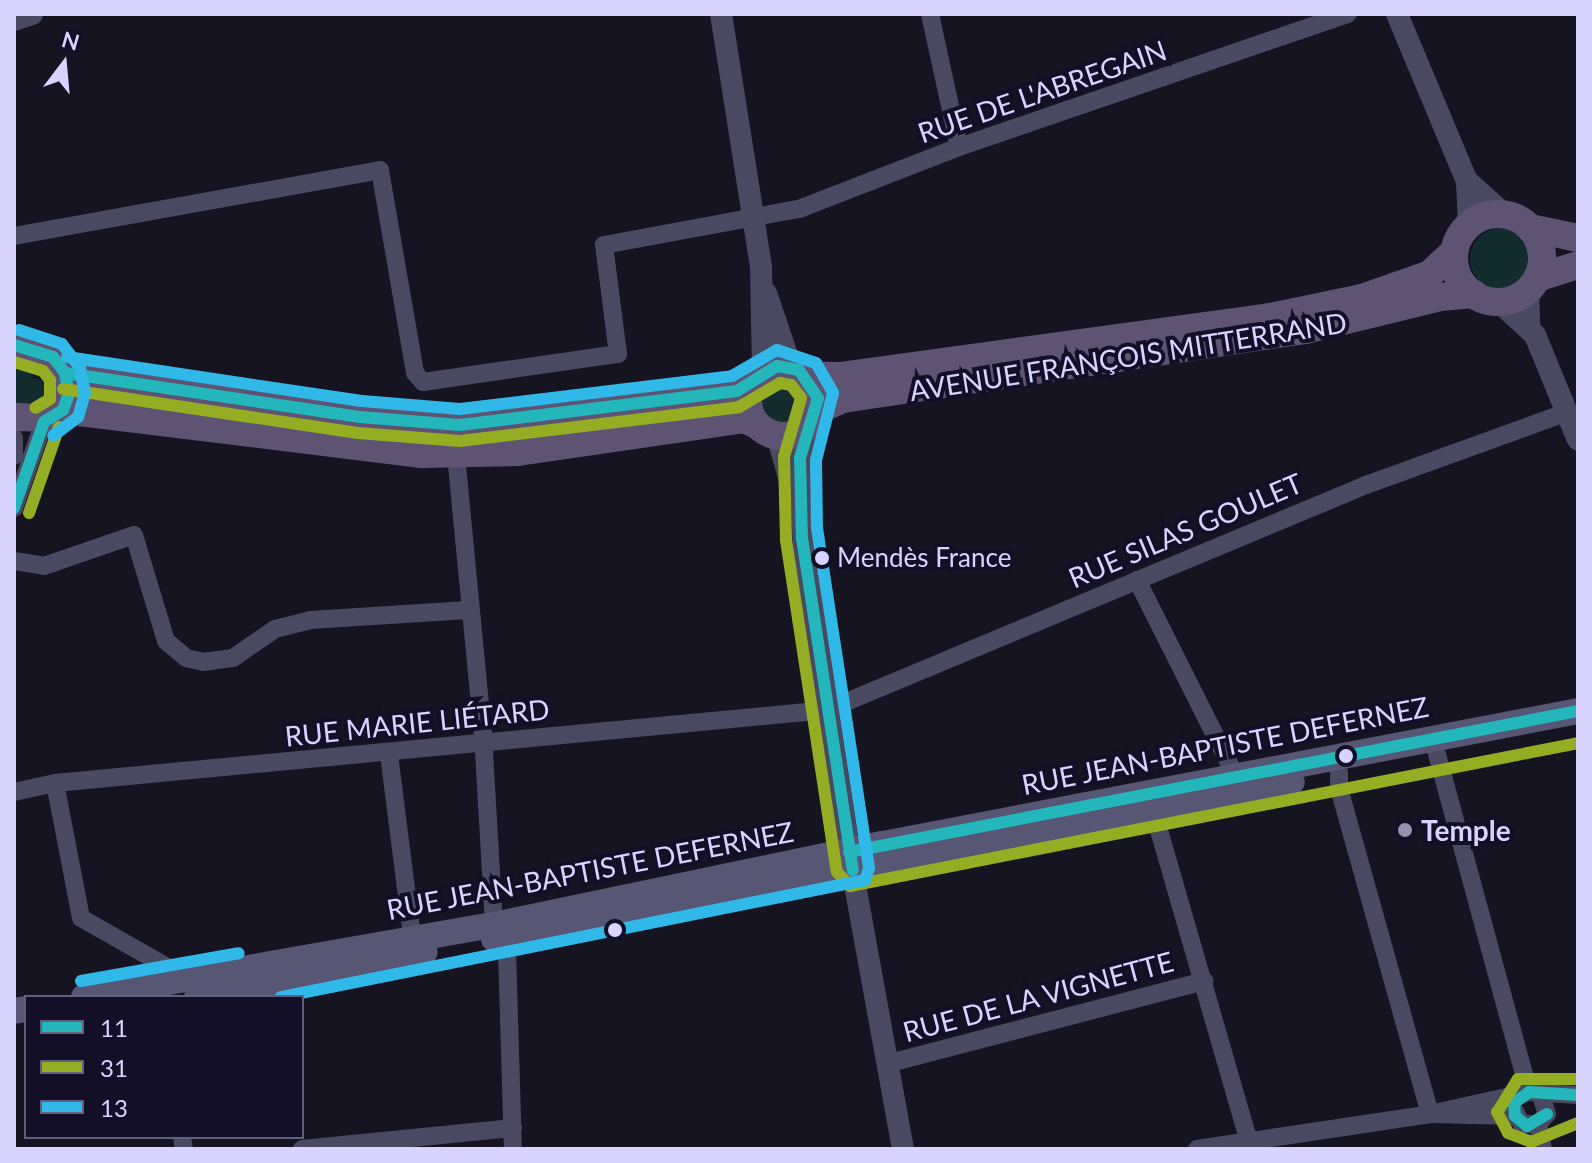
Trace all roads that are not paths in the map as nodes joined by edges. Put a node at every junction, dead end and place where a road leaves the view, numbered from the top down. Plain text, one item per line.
1 (32, 14) edge
2 (721, 14) edge
3 (930, 14) edge
4 (1348, 14) edge
5 (1397, 14) edge
6 (14, 20) edge
7 (959, 147) junction
8 (1467, 181) junction
9 (1504, 214) junction
10 (755, 221) junction
11 (1469, 225) junction
12 (1530, 228) junction
13 (14, 236) edge
14 (1578, 238) edge
15 (1454, 252) junction
16 (1578, 265) edge
17 (1533, 284) junction
18 (1410, 294) junction
19 (1487, 298) junction
20 (1529, 327) junction
21 (14, 345) edge
22 (65, 373) junction
23 (778, 374) junction
24 (841, 388) junction
25 (1568, 412) junction
26 (53, 416) junction
27 (14, 417) edge
28 (812, 419) junction
29 (764, 430) junction
30 (14, 438) edge
31 (1578, 440) edge
32 (456, 455) junction
33 (14, 456) edge
34 (14, 508) edge
35 (801, 529) junction
36 (14, 561) edge
37 (1137, 580) junction
38 (468, 610) junction
39 (827, 710) junction
40 (1578, 711) edge
41 (1578, 727) edge
42 (483, 742) junction
43 (389, 754) junction
44 (1437, 754) junction
45 (1339, 773) junction
46 (55, 783) junction
47 (1240, 785) junction
48 (14, 792) edge
49 (1154, 813) junction
50 (851, 861) junction
51 (499, 932) junction
52 (412, 936) junction
53 (1204, 981) junction
54 (191, 987) edge
55 (105, 995) edge
56 (886, 1064) junction
57 (1578, 1095) edge
58 (1578, 1106) edge
59 (1531, 1107) junction
60 (1430, 1114) junction
61 (513, 1128) junction
62 (1249, 1142) junction
63 (302, 1149) edge
64 (513, 1149) edge
65 (903, 1149) edge
66 (1197, 1149) edge
67 (1543, 1149) edge

1 - 6 street
2 - 10 street
3 - 7 street
4 - 7 street, RUE DE L'ABREGAIN
5 - 8 street
7 - 10 street, RUE DE L'ABREGAIN
8 - 9 street
8 - 11 street
9 - 11 main road
9 - 12 main road
10 - 13 street, RUE DE L'ABREGAIN
10 - 23 street
11 - 15 main road
12 - 14 main road
12 - 17 main road
15 - 18 main road
15 - 19 main road
16 - 17 main road
17 - 19 main road
17 - 20 street
18 - 19 main road
18 - 24 main road, AVENUE FRANÇOIS MITTERRAND
19 - 20 street
20 - 25 street
21 - 22 main road
22 - 23 main road
22 - 26 main road
23 - 24 main road
23 - 28 main road
23 - 29 main road
24 - 28 main road
25 - 31 street
25 - 37 street, RUE SILAS GOULET
26 - 27 main road
26 - 32 main road
26 - 34 street
28 - 29 main road
28 - 35 street
29 - 32 main road
29 - 35 street
30 - 33 street
32 - 38 street
35 - 39 street
36 - 38 street
37 - 39 street, RUE SILAS GOULET
37 - 47 street
38 - 42 street
39 - 42 street, RUE MARIE LIÉTARD
39 - 50 street
40 - 47 main road, RUE JEAN-BAPTISTE DEFERNEZ
41 - 44 main road, RUE JEAN-BAPTISTE DEFERNEZ
42 - 43 street, RUE MARIE LIÉTARD
42 - 51 street
43 - 46 street, RUE MARIE LIÉTARD
43 - 52 street
44 - 45 main road, RUE JEAN-BAPTISTE DEFERNEZ
44 - 59 street
45 - 47 main road, RUE JEAN-BAPTISTE DEFERNEZ
45 - 60 street
46 - 48 street, RUE MARIE LIÉTARD
46 - 54 street
47 - 49 main road, RUE JEAN-BAPTISTE DEFERNEZ
47 - 50 main road, RUE JEAN-BAPTISTE DEFERNEZ
49 - 50 main road, RUE JEAN-BAPTISTE DEFERNEZ
49 - 53 street
50 - 51 main road, RUE JEAN-BAPTISTE DEFERNEZ
50 - 56 street
51 - 52 main road, RUE JEAN-BAPTISTE DEFERNEZ
51 - 54 main road, RUE JEAN-BAPTISTE DEFERNEZ
51 - 61 street
52 - 54 main road, RUE JEAN-BAPTISTE DEFERNEZ
53 - 56 street, RUE DE LA VIGNETTE
53 - 62 street
54 - 55 main road, RUE JEAN-BAPTISTE DEFERNEZ
56 - 65 street
57 - 59 street
58 - 59 street
59 - 60 street
59 - 67 street
60 - 62 street
61 - 63 street
61 - 64 street
62 - 66 street

